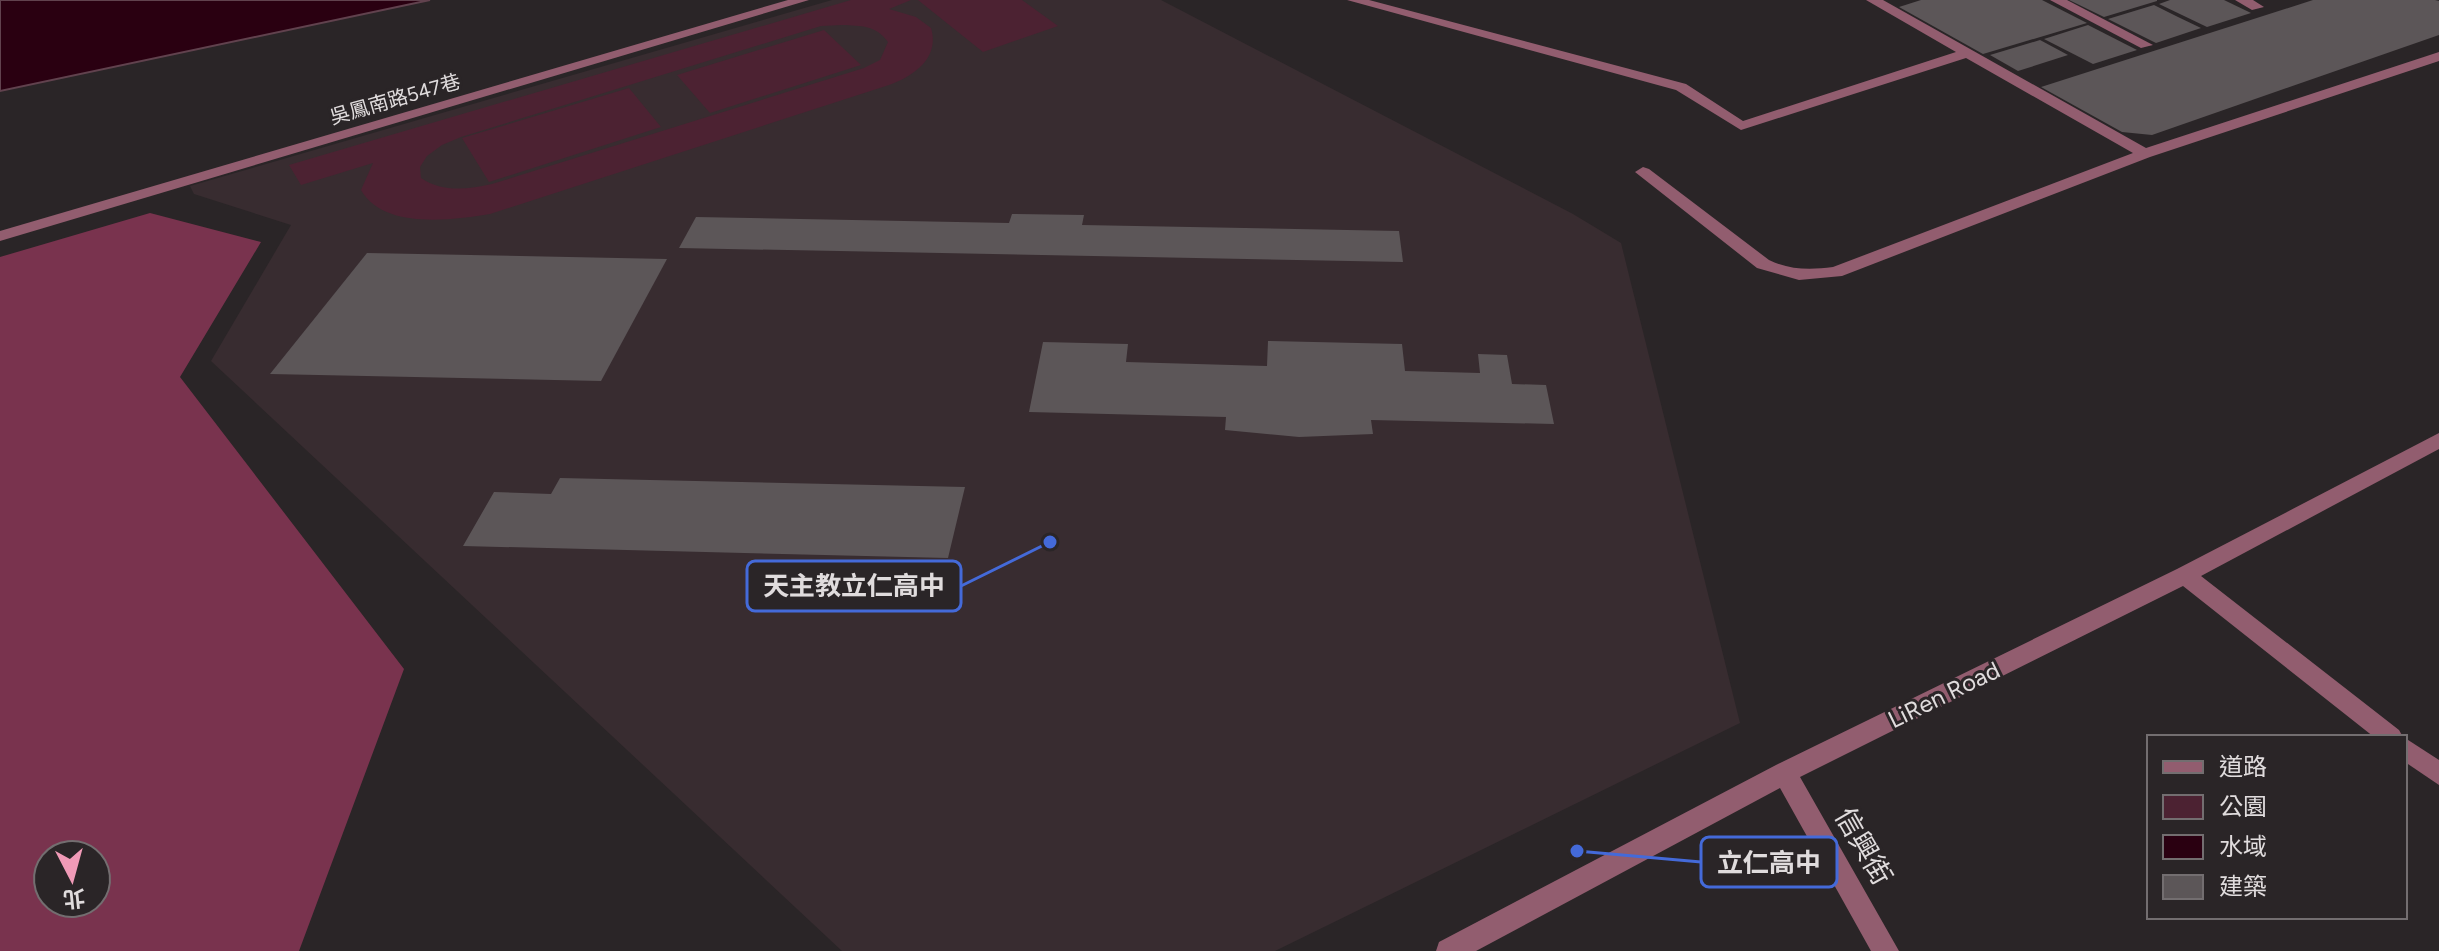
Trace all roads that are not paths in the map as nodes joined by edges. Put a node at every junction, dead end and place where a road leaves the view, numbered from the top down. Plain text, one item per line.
1 (802, 0) edge
2 (1354, 0) edge
3 (2057, 0) edge
4 (2242, 0) edge
5 (1883, 1) edge
6 (2257, 7) dead end
7 (2146, 45) dead end
8 (1968, 53) junction
9 (2439, 56) edge
10 (2145, 154) junction
11 (1643, 172) dead end
12 (0, 236) edge
13 (2439, 440) edge
14 (2185, 575) junction
15 (2388, 735) edge
16 (2407, 750) edge
17 (1785, 773) junction
18 (2439, 774) edge
19 (1449, 951) edge
20 (1886, 951) edge

1 - 12 street, 吳鳳南路547巷
2 - 8 street
3 - 7 street
4 - 6 street
5 - 8 street
8 - 10 street
9 - 10 street
10 - 11 street
13 - 14 street, LiRen Road
14 - 15 street
14 - 17 street, LiRen Road
16 - 18 street
17 - 19 street, LiRen Road
17 - 20 street, 信興街

